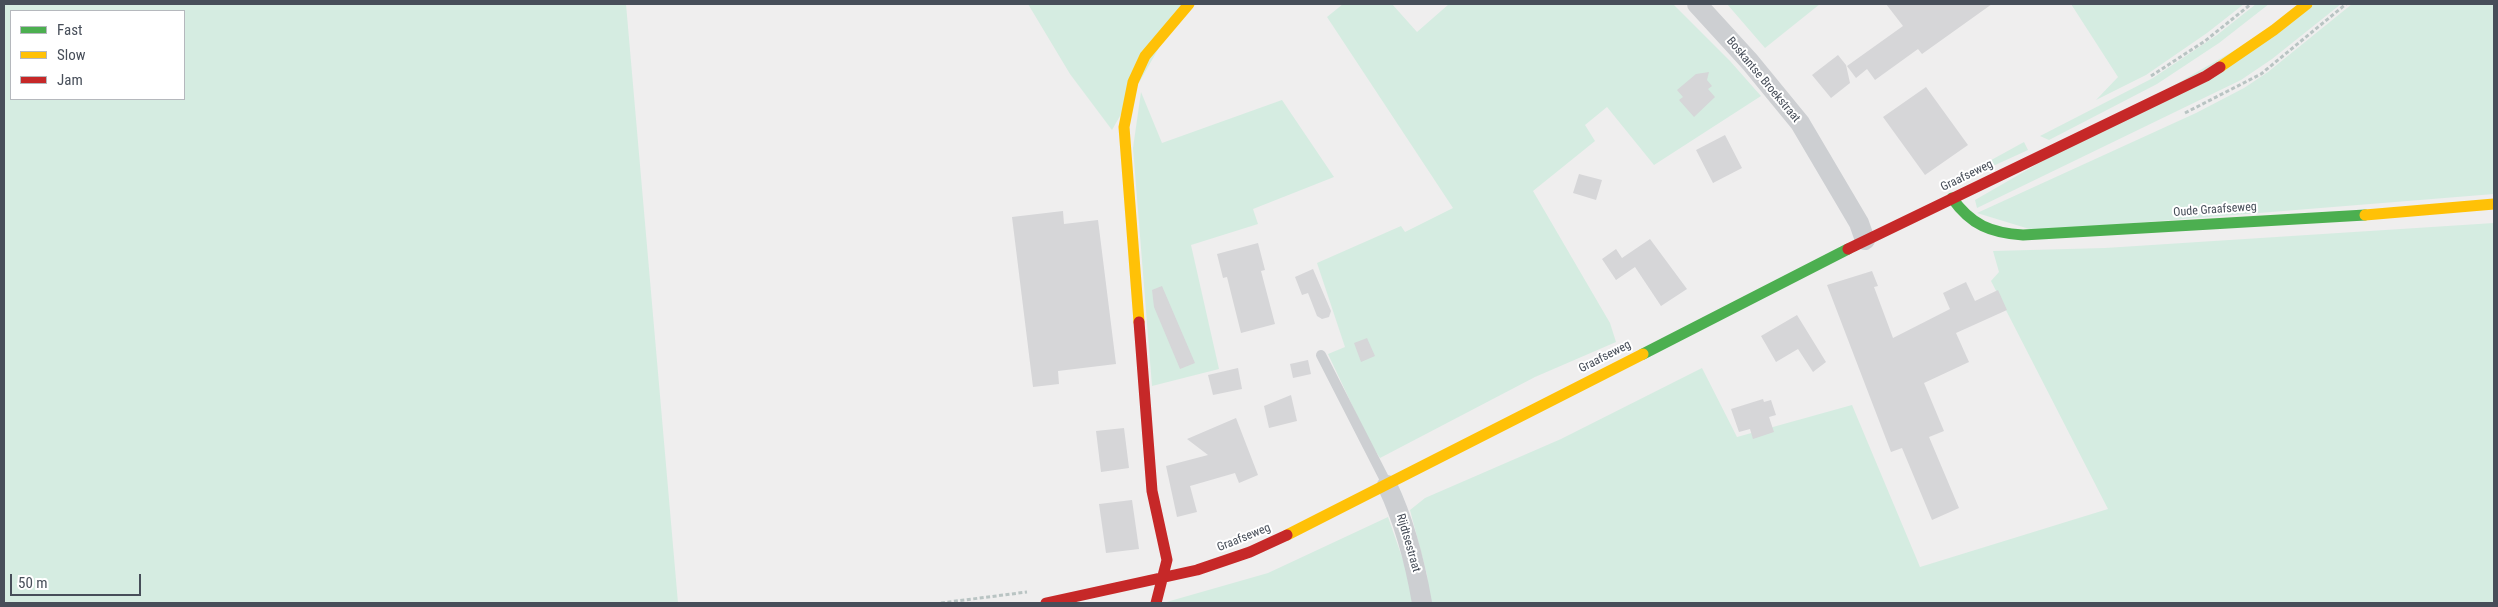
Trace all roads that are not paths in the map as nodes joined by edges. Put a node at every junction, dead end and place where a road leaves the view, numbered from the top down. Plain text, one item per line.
1 (1189, 4) edge
2 (1697, 4) edge
3 (2307, 4) edge
4 (2194, 68) dead end
5 (2163, 96) junction
6 (1952, 198) junction
7 (2494, 204) edge
8 (1865, 240) junction
9 (1322, 355) dead end
10 (1387, 485) junction
11 (1160, 580) junction
12 (1046, 603) edge
13 (1156, 603) edge
14 (1422, 603) edge

1 - 11 main road
2 - 8 street, Boskantse Broekstraat
3 - 5 main road, Graafseweg
4 - 5 main road, Graafseweg
5 - 6 main road, Graafseweg
6 - 7 main road, Oude Graafseweg
6 - 8 main road, Graafseweg
8 - 10 main road, Graafseweg
9 - 10 lane
10 - 11 main road, Graafseweg
10 - 14 street, Rijdtsestraat
11 - 12 main road, Graafseweg
11 - 13 main road

